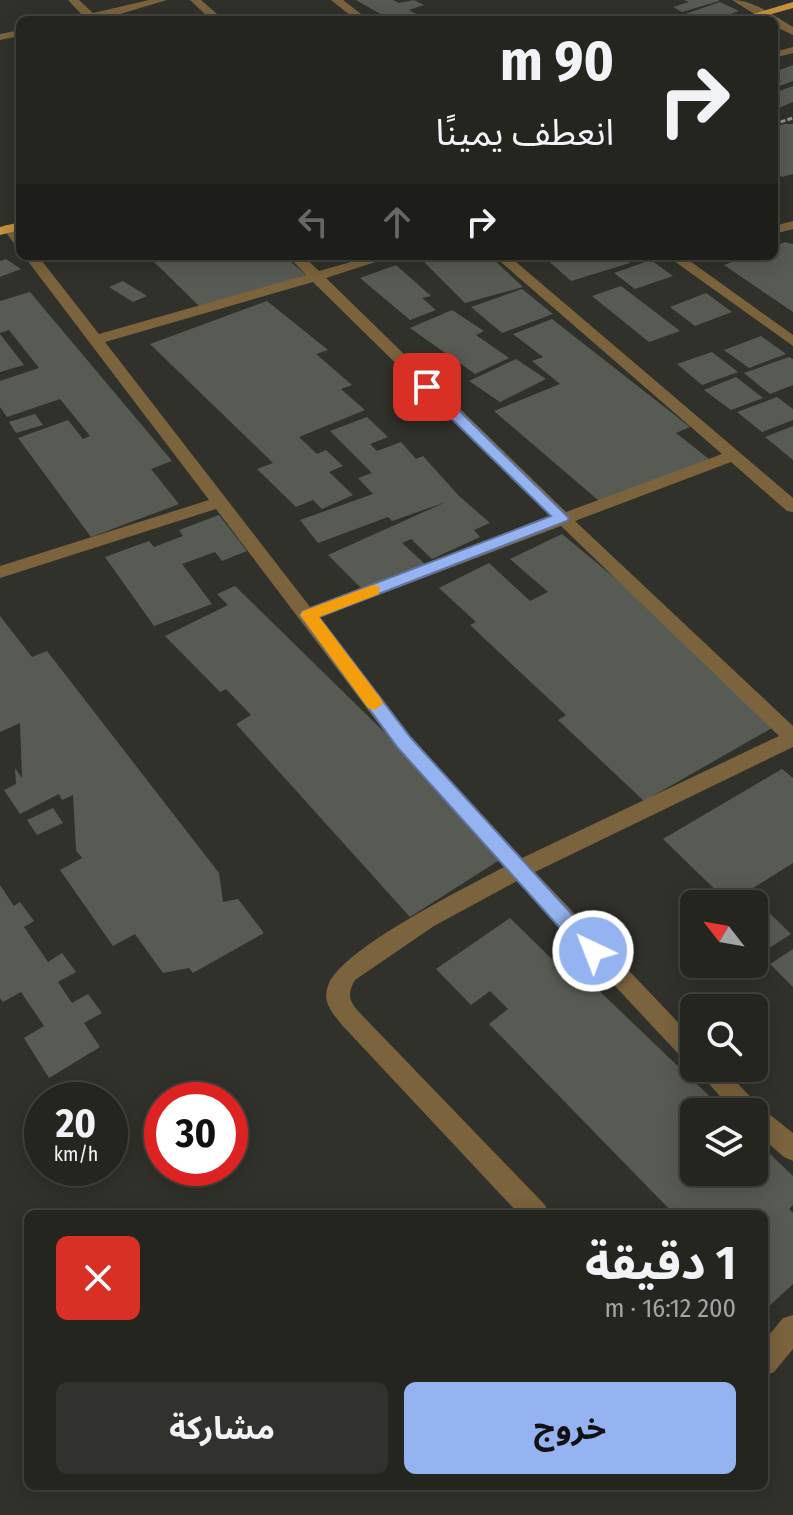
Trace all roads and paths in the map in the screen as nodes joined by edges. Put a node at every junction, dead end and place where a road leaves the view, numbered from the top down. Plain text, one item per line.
1 (73, 0) edge
2 (162, 0) edge
3 (195, 0) edge
4 (336, 0) edge
5 (737, 0) edge
6 (793, 5) edge
7 (760, 14) junction
8 (86, 16) edge
9 (100, 16) edge
10 (213, 16) edge
11 (358, 16) edge
12 (753, 16) edge
13 (764, 16) edge
14 (34, 260) edge
15 (299, 260) edge
16 (373, 260) edge
17 (506, 260) edge
18 (686, 260) edge
19 (316, 277) junction
20 (95, 340) junction
21 (793, 342) edge
22 (732, 456) junction
23 (220, 502) junction
24 (793, 507) edge
25 (562, 518) junction
26 (0, 572) edge
27 (308, 615) junction
28 (793, 738) edge
29 (518, 870) junction
30 (680, 1040) edge
31 (721, 1082) edge
32 (736, 1098) edge
33 (768, 1128) edge
34 (793, 1149) edge
35 (532, 1210) edge
36 (793, 1328) edge
37 (768, 1357) edge

1 - 8 street
2 - 9 street
3 - 10 street
4 - 11 street
5 - 7 street
6 - 7 main road
7 - 12 main road
7 - 13 street
14 - 20 street
15 - 19 street
16 - 19 street
17 - 22 street
18 - 21 street
19 - 20 street
19 - 25 street
20 - 23 street
22 - 24 street
22 - 25 street
23 - 26 street
23 - 27 street
25 - 27 street
25 - 28 street
27 - 29 street
28 - 29 street
29 - 30 street
29 - 35 street
31 - 32 street
33 - 34 street
36 - 37 street

